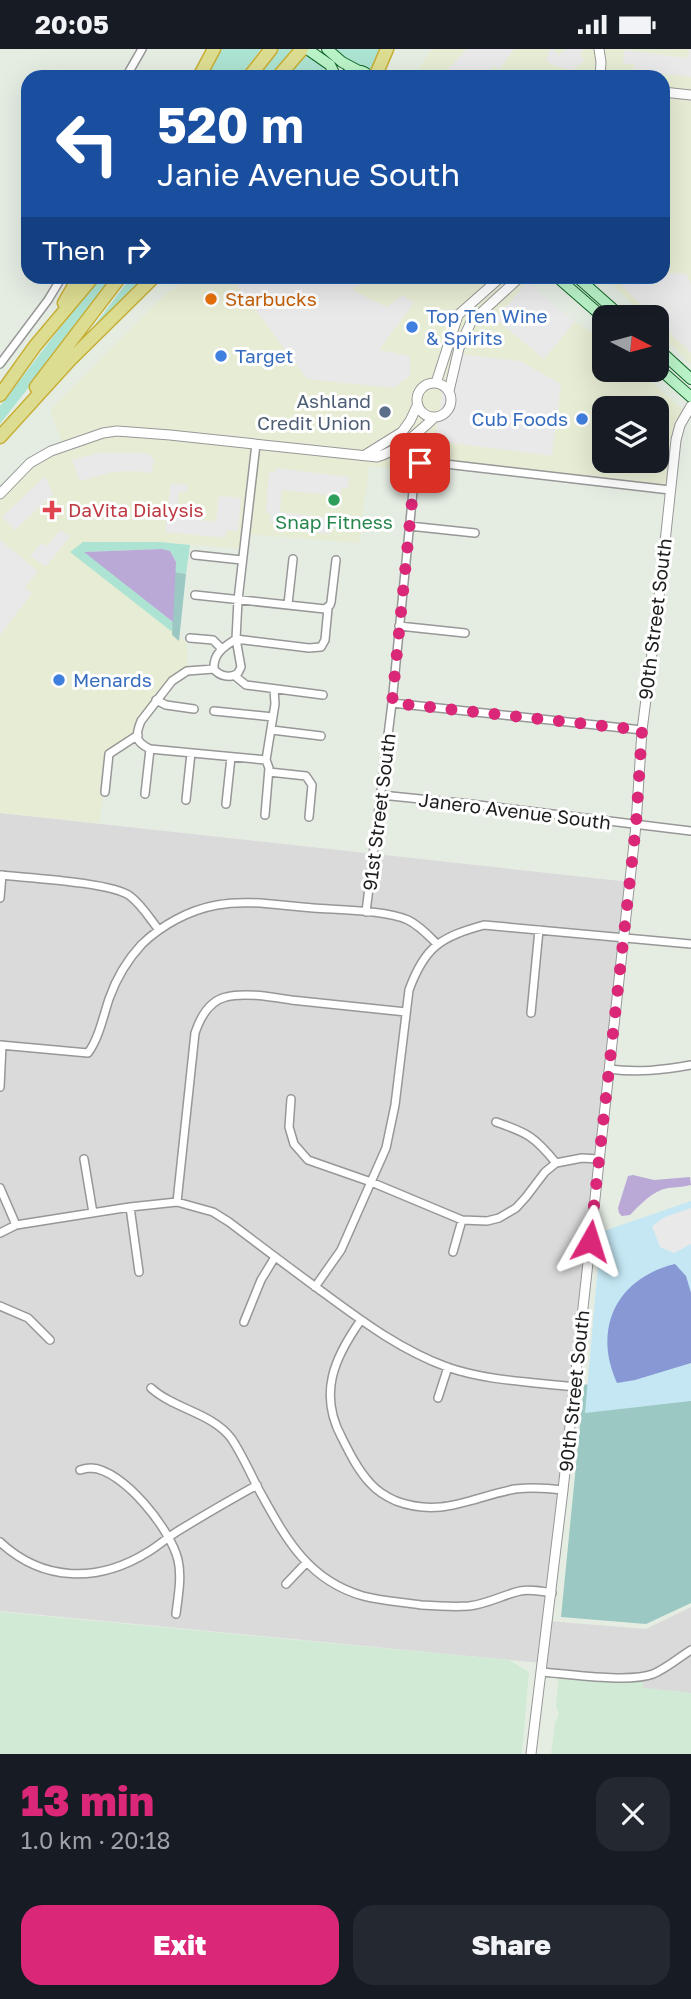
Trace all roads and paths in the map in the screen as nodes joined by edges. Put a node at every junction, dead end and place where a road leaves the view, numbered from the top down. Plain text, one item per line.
1 (142, 49) edge
2 (214, 49) edge
3 (304, 49) edge
4 (327, 49) edge
5 (387, 49) edge
6 (393, 49) edge
7 (599, 49) edge
8 (269, 52) edge
9 (130, 70) edge
10 (203, 70) edge
11 (255, 70) edge
12 (284, 70) edge
13 (332, 70) edge
14 (357, 70) edge
15 (376, 70) edge
16 (386, 70) edge
17 (600, 70) edge
18 (670, 93) edge
19 (691, 95) edge
20 (58, 284) edge
21 (75, 284) edge
22 (87, 284) edge
23 (115, 284) edge
24 (147, 284) edge
25 (493, 284) edge
26 (512, 284) edge
27 (565, 284) edge
28 (584, 284) edge
29 (608, 305) edge
30 (592, 308) edge
31 (55, 323) junction
32 (669, 359) edge
33 (0, 363) edge
34 (669, 378) edge
35 (691, 379) edge
36 (436, 383) junction
37 (449, 391) junction
38 (0, 395) edge
39 (691, 397) edge
40 (417, 406) junction
41 (691, 406) edge
42 (435, 417) junction
43 (0, 436) edge
44 (256, 444) junction
45 (365, 455) junction
46 (670, 490) junction
47 (0, 494) edge
48 (410, 526) junction
49 (475, 533) dead end
50 (195, 555) dead end
51 (293, 559) dead end
52 (242, 560) junction
53 (336, 560) dead end
54 (195, 596) dead end
55 (238, 600) junction
56 (288, 604) junction
57 (328, 608) junction
58 (399, 626) junction
59 (465, 633) dead end
60 (190, 638) dead end
61 (236, 639) junction
62 (222, 649) junction
63 (214, 669) junction
64 (235, 676) junction
65 (274, 689) junction
66 (323, 695) dead end
67 (156, 701) junction
68 (392, 703) junction
69 (194, 709) dead end
70 (214, 711) dead end
71 (273, 717) junction
72 (272, 730) junction
73 (642, 730) junction
74 (138, 735) junction
75 (321, 736) dead end
76 (150, 748) junction
77 (191, 753) junction
78 (230, 757) junction
79 (266, 760) junction
80 (269, 772) junction
81 (105, 793) dead end
82 (145, 794) dead end
83 (381, 795) junction
84 (186, 800) dead end
85 (226, 804) dead end
86 (265, 815) dead end
87 (309, 817) dead end
88 (636, 825) junction
89 (691, 831) edge
90 (1, 875) edge
91 (0, 898) edge
92 (366, 912) junction
93 (159, 930) junction
94 (539, 930) junction
95 (623, 937) junction
96 (437, 944) junction
97 (691, 944) edge
98 (405, 1012) junction
99 (531, 1013) dead end
100 (1, 1045) edge
101 (691, 1065) edge
102 (609, 1069) junction
103 (0, 1087) edge
104 (291, 1099) dead end
105 (496, 1122) dead end
106 (84, 1159) dead end
107 (598, 1159) junction
108 (556, 1163) junction
109 (371, 1182) junction
110 (0, 1188) edge
111 (177, 1202) junction
112 (130, 1207) junction
113 (93, 1213) junction
114 (462, 1220) junction
115 (16, 1225) junction
116 (0, 1233) edge
117 (453, 1252) dead end
118 (275, 1257) junction
119 (139, 1272) dead end
120 (316, 1287) junction
121 (0, 1306) edge
122 (361, 1320) junction
123 (244, 1322) dead end
124 (50, 1340) dead end
125 (448, 1367) junction
126 (574, 1387) junction
127 (151, 1388) dead end
128 (438, 1398) dead end
129 (80, 1470) dead end
130 (257, 1485) junction
131 (563, 1490) junction
132 (168, 1537) junction
133 (0, 1542) edge
134 (306, 1563) junction
135 (286, 1584) dead end
136 (552, 1593) junction
137 (176, 1614) dead end
138 (691, 1650) edge
139 (542, 1672) junction
140 (531, 1754) edge

1 - 9 street
2 - 10 highway
3 - 12 highway
3 - 13 main road
4 - 14 main road
5 - 15 highway
6 - 16 highway
7 - 17 street
8 - 11 highway
18 - 19 street
20 - 33 street
21 - 31 highway
22 - 31 highway
23 - 43 highway
24 - 43 highway
25 - 36 street
26 - 37 street
27 - 30 main road
28 - 29 main road
31 - 38 highway
32 - 35 main road
34 - 39 main road
36 - 37 street
36 - 40 street
37 - 42 street
40 - 42 street
40 - 45 street
41 - 46 street, 90th Street South
42 - 45 street
44 - 45 street
44 - 47 street
44 - 52 street
46 - 48 street, 91st Street South
46 - 73 street, 90th Street South
48 - 49 street
48 - 58 street, 91st Street South
50 - 52 street
51 - 56 street
52 - 55 street
53 - 57 street
54 - 55 street
55 - 56 street
55 - 61 street
56 - 57 street
57 - 61 street
58 - 59 street
58 - 68 street, 91st Street South
60 - 62 street
61 - 62 street
61 - 64 street
62 - 63 street
63 - 64 street
63 - 67 street
64 - 65 street
65 - 66 street
65 - 71 street
67 - 69 street
67 - 74 street
68 - 73 street
68 - 83 street, 91st Street South
70 - 71 street
71 - 72 street
72 - 75 street
72 - 79 street
73 - 88 street, 90th Street South
74 - 76 street
74 - 81 street
76 - 77 street
76 - 82 street
77 - 78 street
77 - 84 street
78 - 79 street
78 - 85 street
79 - 80 street
80 - 86 street
80 - 87 street
83 - 88 street, Janero Avenue South
83 - 92 street, 91st Street South
88 - 89 street, Janero Avenue South
88 - 95 street, 90th Street South
90 - 91 street
90 - 93 street
92 - 93 street
92 - 96 street
93 - 100 street
94 - 95 street
94 - 96 street
94 - 99 street
95 - 97 street
95 - 102 street, 90th Street South
96 - 98 street
98 - 109 street
98 - 111 street
100 - 103 street
101 - 102 street
102 - 107 street, 90th Street South
104 - 109 street
105 - 108 street
106 - 113 street
107 - 108 street
107 - 126 street, 90th Street South
108 - 114 street
109 - 114 street
109 - 120 street
110 - 115 street
111 - 112 street
111 - 118 street
112 - 113 street
112 - 119 street
113 - 115 street
114 - 117 street
115 - 116 street
118 - 120 street
118 - 123 street
120 - 122 street
121 - 124 street
122 - 125 street
122 - 131 street
125 - 126 street
125 - 128 street
126 - 131 street, 90th Street South
127 - 130 street
129 - 132 street
130 - 132 street
130 - 134 street
131 - 136 street, 90th Street South
132 - 133 street
132 - 137 street
134 - 135 street
134 - 136 street
136 - 139 street, 90th Street South
138 - 139 street
139 - 140 street, 90th Street South

